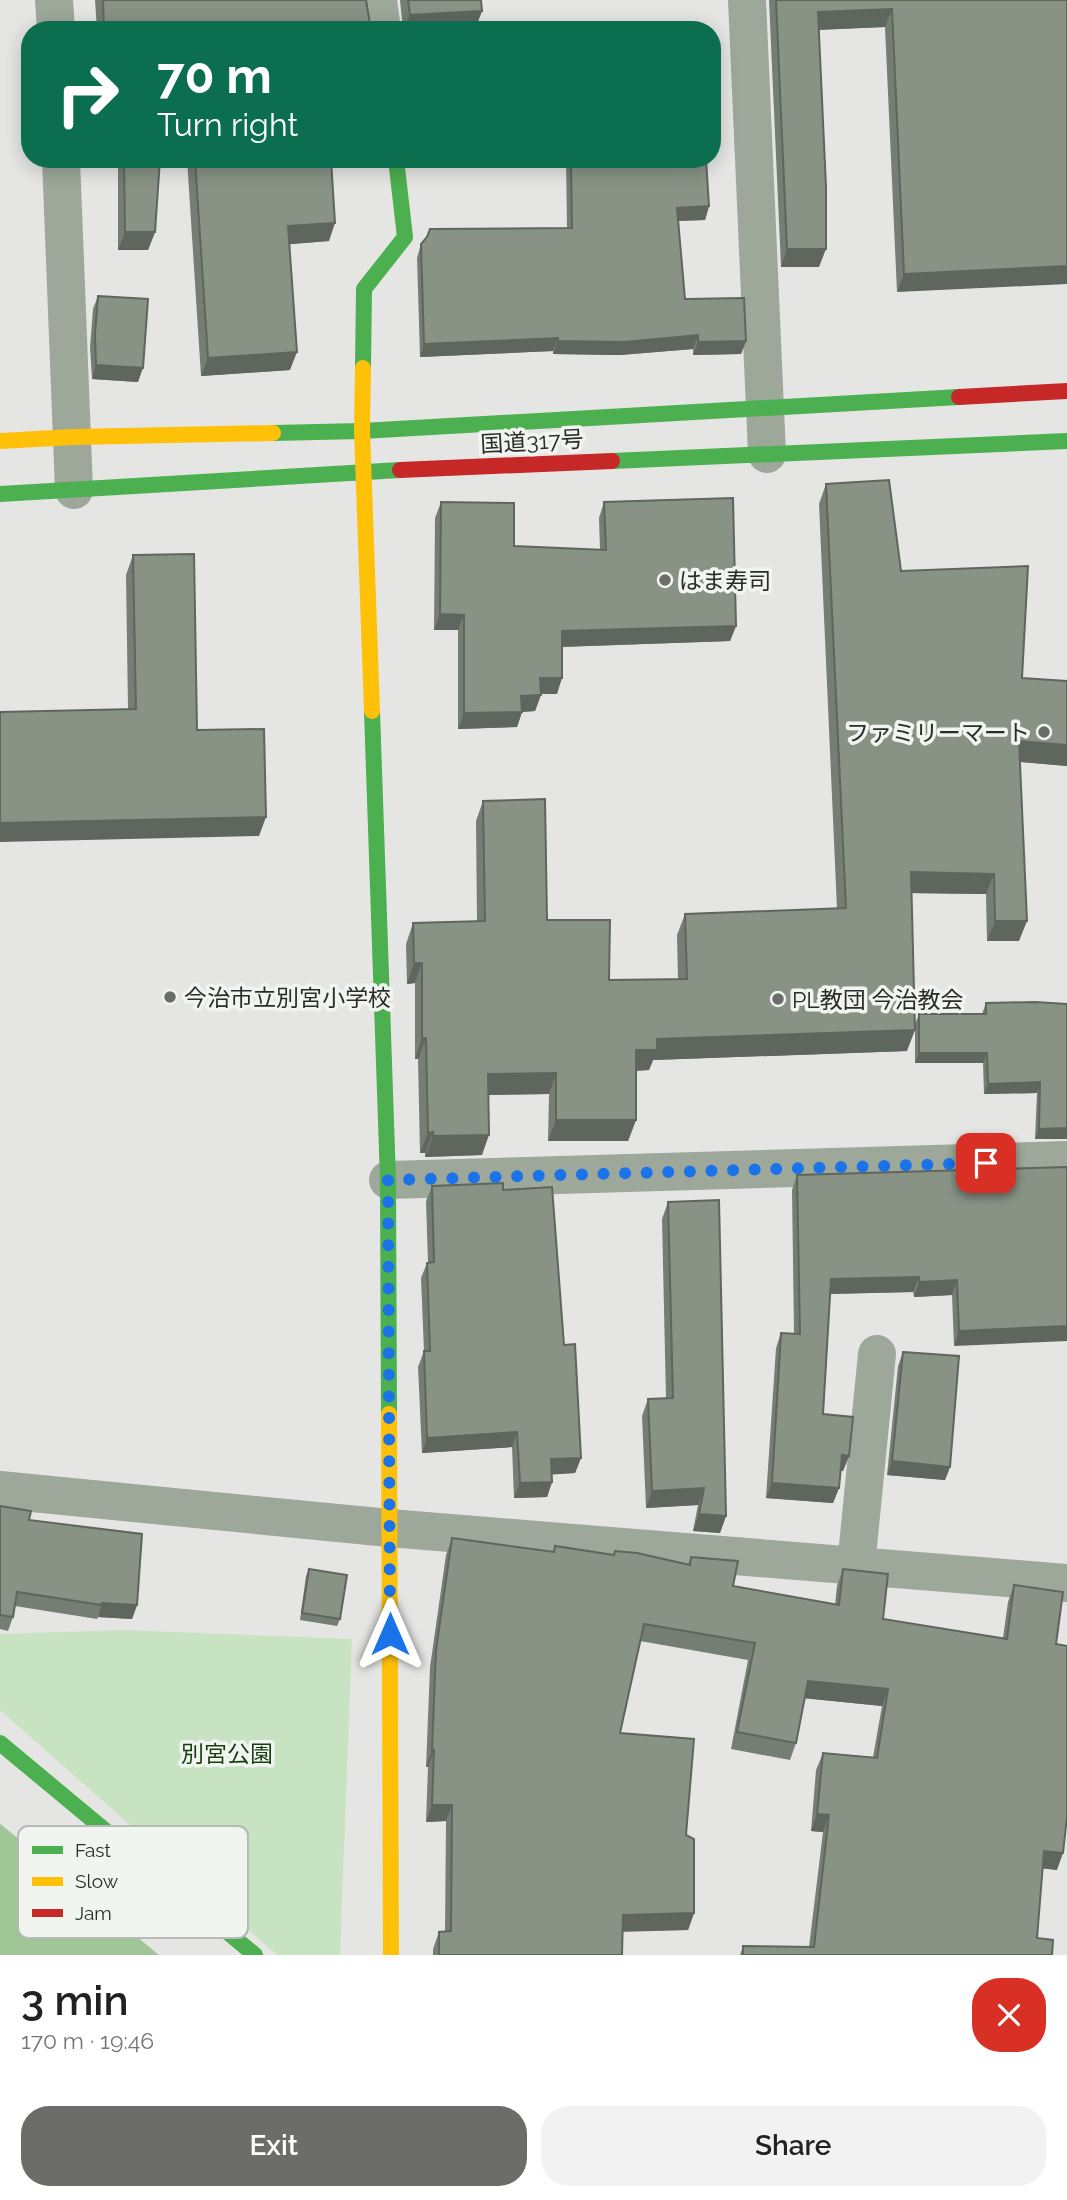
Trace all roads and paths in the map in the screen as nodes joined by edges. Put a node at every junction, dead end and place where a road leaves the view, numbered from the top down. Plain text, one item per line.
1 (54, 0) edge
2 (378, 0) edge
3 (747, 0) edge
4 (55, 21) edge
5 (381, 21) edge
6 (61, 168) edge
7 (397, 168) edge
8 (1067, 391) edge
9 (766, 407) junction
10 (362, 431) junction
11 (73, 437) junction
12 (0, 441) edge
13 (1067, 441) edge
14 (766, 454) junction
15 (363, 472) junction
16 (74, 490) junction
17 (0, 494) edge
18 (1067, 1160) edge
19 (388, 1180) junction
20 (877, 1354) dead end
21 (0, 1490) edge
22 (389, 1528) junction
23 (856, 1566) junction
24 (1067, 1583) edge
25 (0, 1744) edge
26 (99, 1826) edge
27 (234, 1938) edge
28 (255, 1955) edge
29 (391, 1955) edge

1 - 4 street
2 - 5 street
3 - 9 street
6 - 11 street
7 - 10 main road
8 - 9 main road, 国道317号
9 - 10 main road, 国道317号
9 - 14 street
10 - 11 main road, 国道317号
10 - 15 main road
11 - 12 main road, 国道317号
11 - 16 street
13 - 14 main road, 国道317号
14 - 15 main road, 国道317号
15 - 16 main road, 国道317号
15 - 19 main road
16 - 17 main road, 国道317号
18 - 19 street
19 - 22 main road
20 - 23 street
21 - 22 street
22 - 23 street
22 - 29 main road
23 - 24 street
25 - 26 main road
27 - 28 main road

